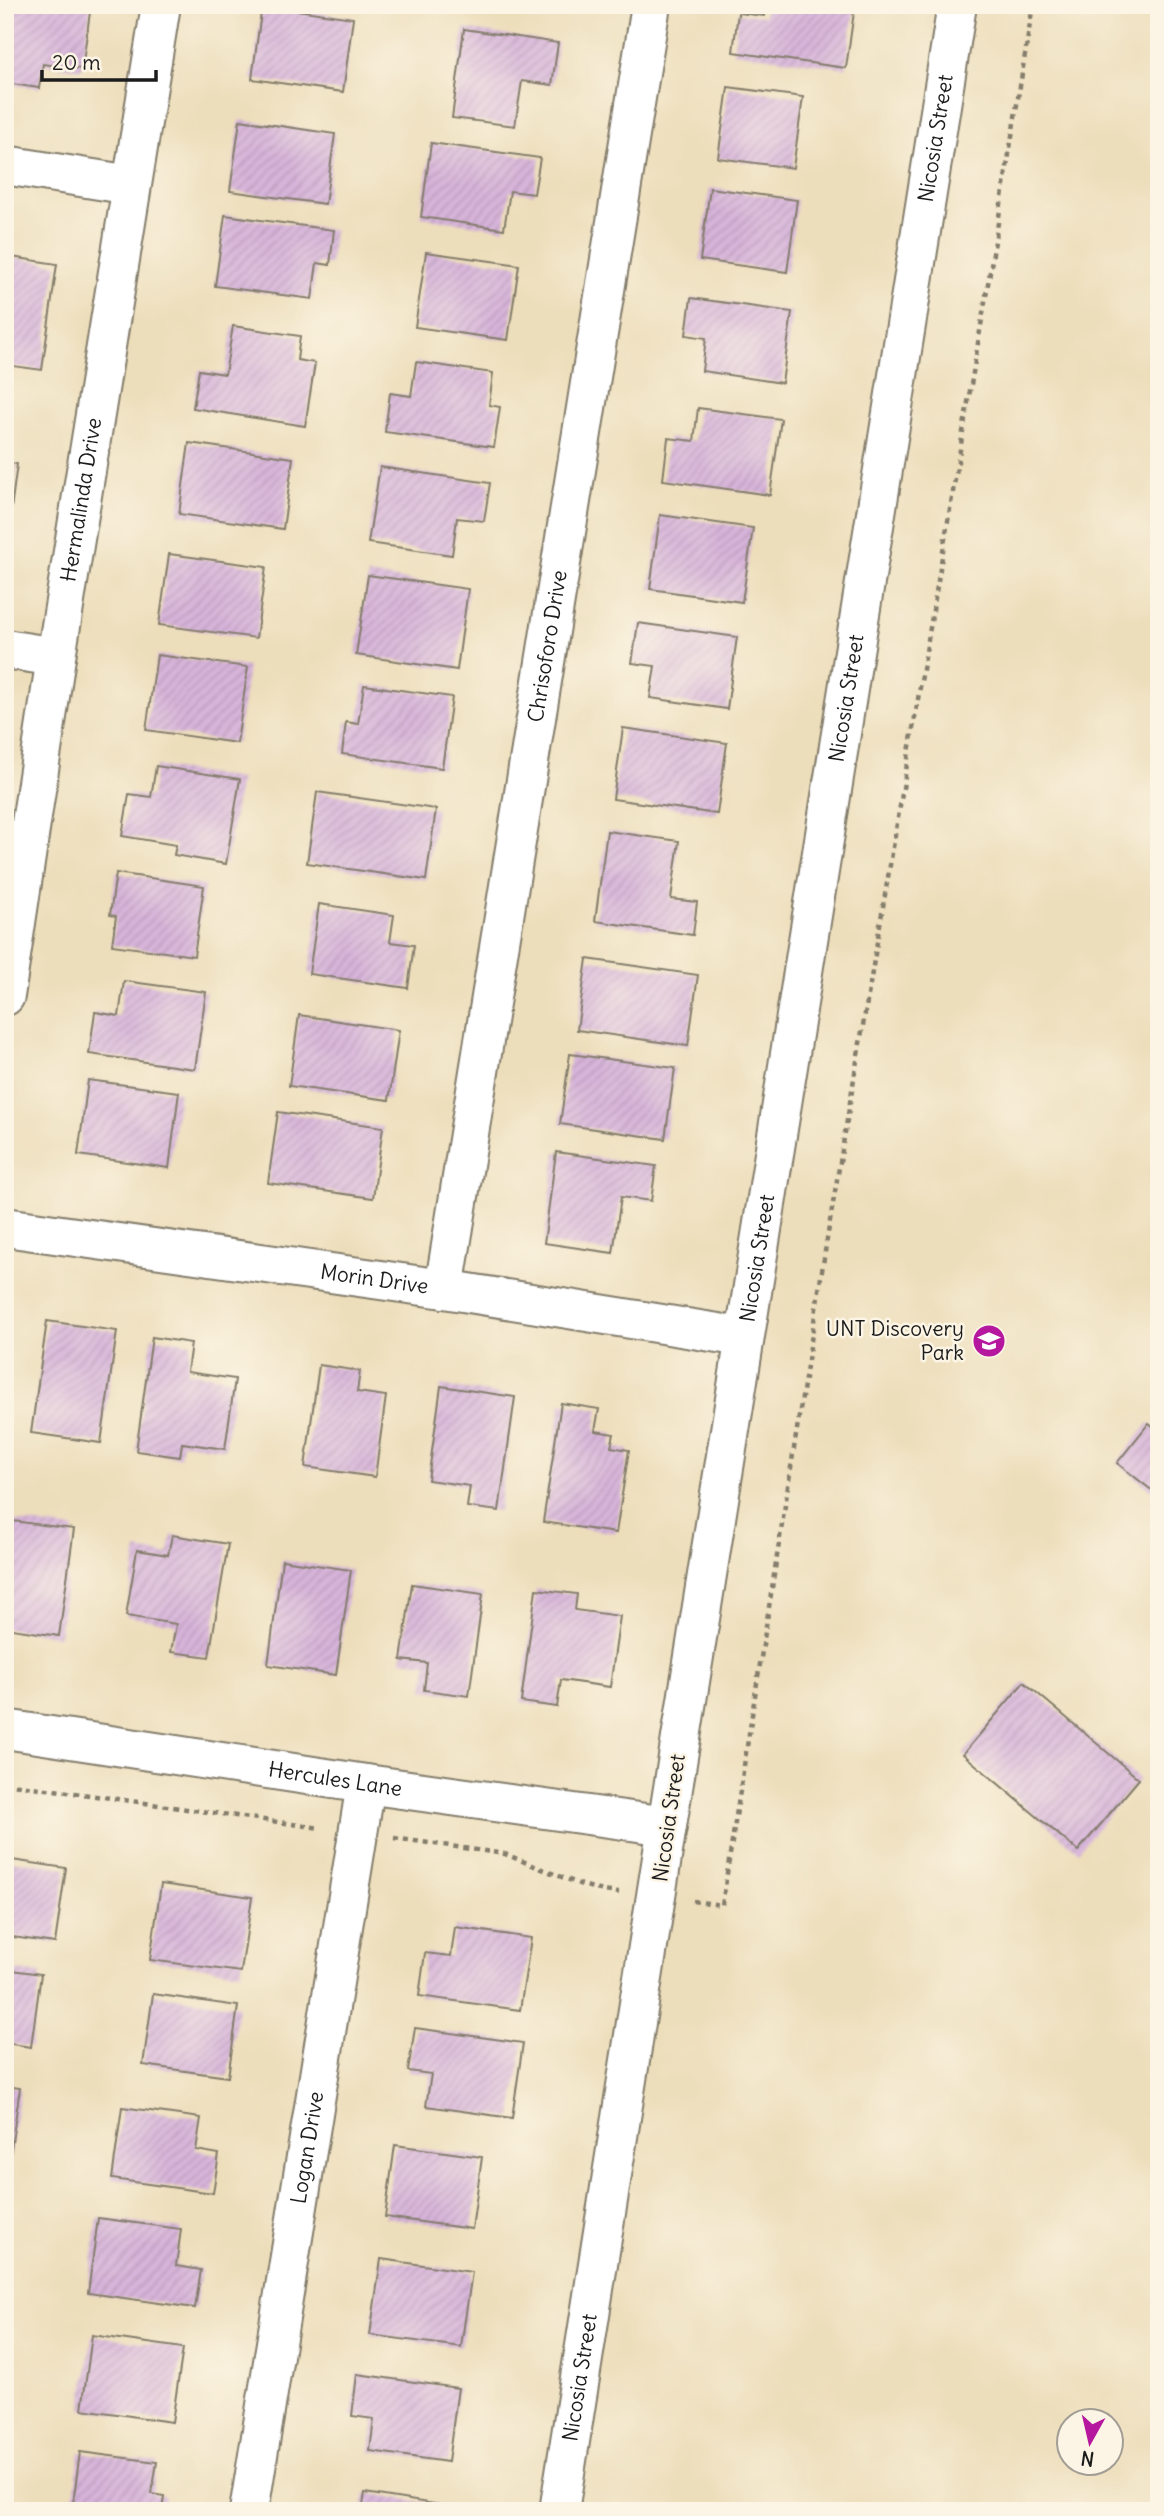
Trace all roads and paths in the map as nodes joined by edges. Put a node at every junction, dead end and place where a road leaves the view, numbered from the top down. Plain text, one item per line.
1 (161, 5) edge
2 (651, 5) edge
3 (957, 5) edge
4 (5, 165) edge
5 (131, 185) junction
6 (5, 649) edge
7 (56, 657) junction
8 (5, 996) edge
9 (5, 1227) edge
10 (444, 1289) junction
11 (743, 1337) junction
12 (5, 1729) edge
13 (366, 1784) junction
14 (667, 1826) junction
15 (249, 2511) edge
16 (559, 2511) edge

1 - 5 street, Hermalinda Drive
2 - 10 street, Chrisoforo Drive
3 - 11 street, Nicosia Street
4 - 5 street
5 - 7 street, Hermalinda Drive
6 - 7 street
7 - 8 street, Hermalinda Drive
9 - 10 street, Morin Drive
10 - 11 street, Morin Drive
11 - 14 street, Nicosia Street
12 - 13 street, Hercules Lane
13 - 14 street, Hercules Lane
13 - 15 street, Logan Drive
14 - 16 street, Nicosia Street

